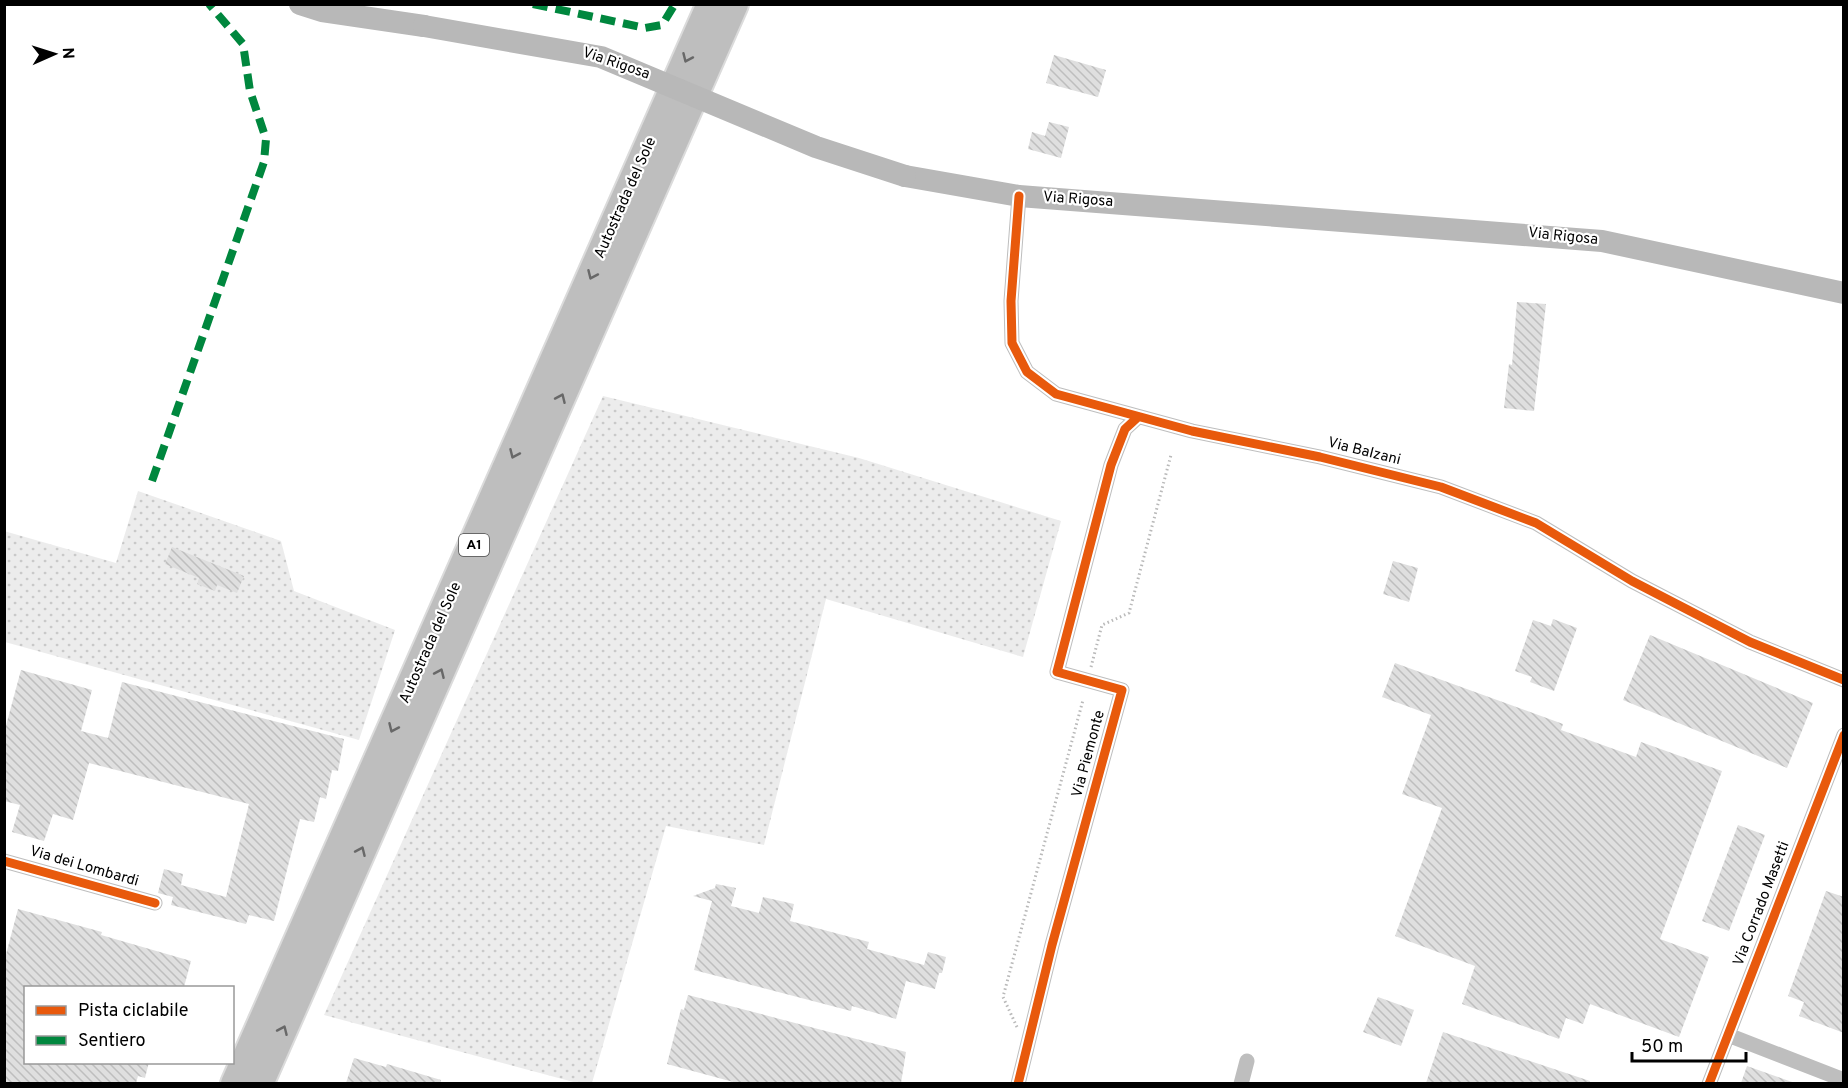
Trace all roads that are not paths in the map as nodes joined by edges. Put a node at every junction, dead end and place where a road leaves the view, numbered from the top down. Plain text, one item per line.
1 (300, 4) edge
2 (711, 4) edge
3 (734, 4) edge
4 (320, 8) edge
5 (1019, 196) junction
6 (1844, 293) edge
7 (1138, 417) junction
8 (1844, 680) edge
9 (1844, 735) edge
10 (4, 861) edge
11 (155, 903) dead end
12 (1728, 1035) junction
13 (1247, 1061) dead end
14 (1844, 1080) edge
15 (235, 1083) edge
16 (259, 1083) edge
17 (1018, 1083) edge
18 (1241, 1083) edge
19 (1709, 1083) edge

1 - 4 main road, Via Rigosa
2 -> 15 highway, Autostrada del Sole / A1
16 -> 3 highway, Autostrada del Sole / A1
4 - 5 main road, Via Rigosa, bridge
5 - 6 main road, Via Rigosa
5 - 7 street, Via Balzani
7 - 8 street, Via Balzani
7 - 17 street, Via Piemonte
9 - 12 street, Via Corrado Masetti
10 - 11 street, Via dei Lombardi
12 - 14 street
12 - 19 street, Via Corrado Masetti
13 - 18 street

